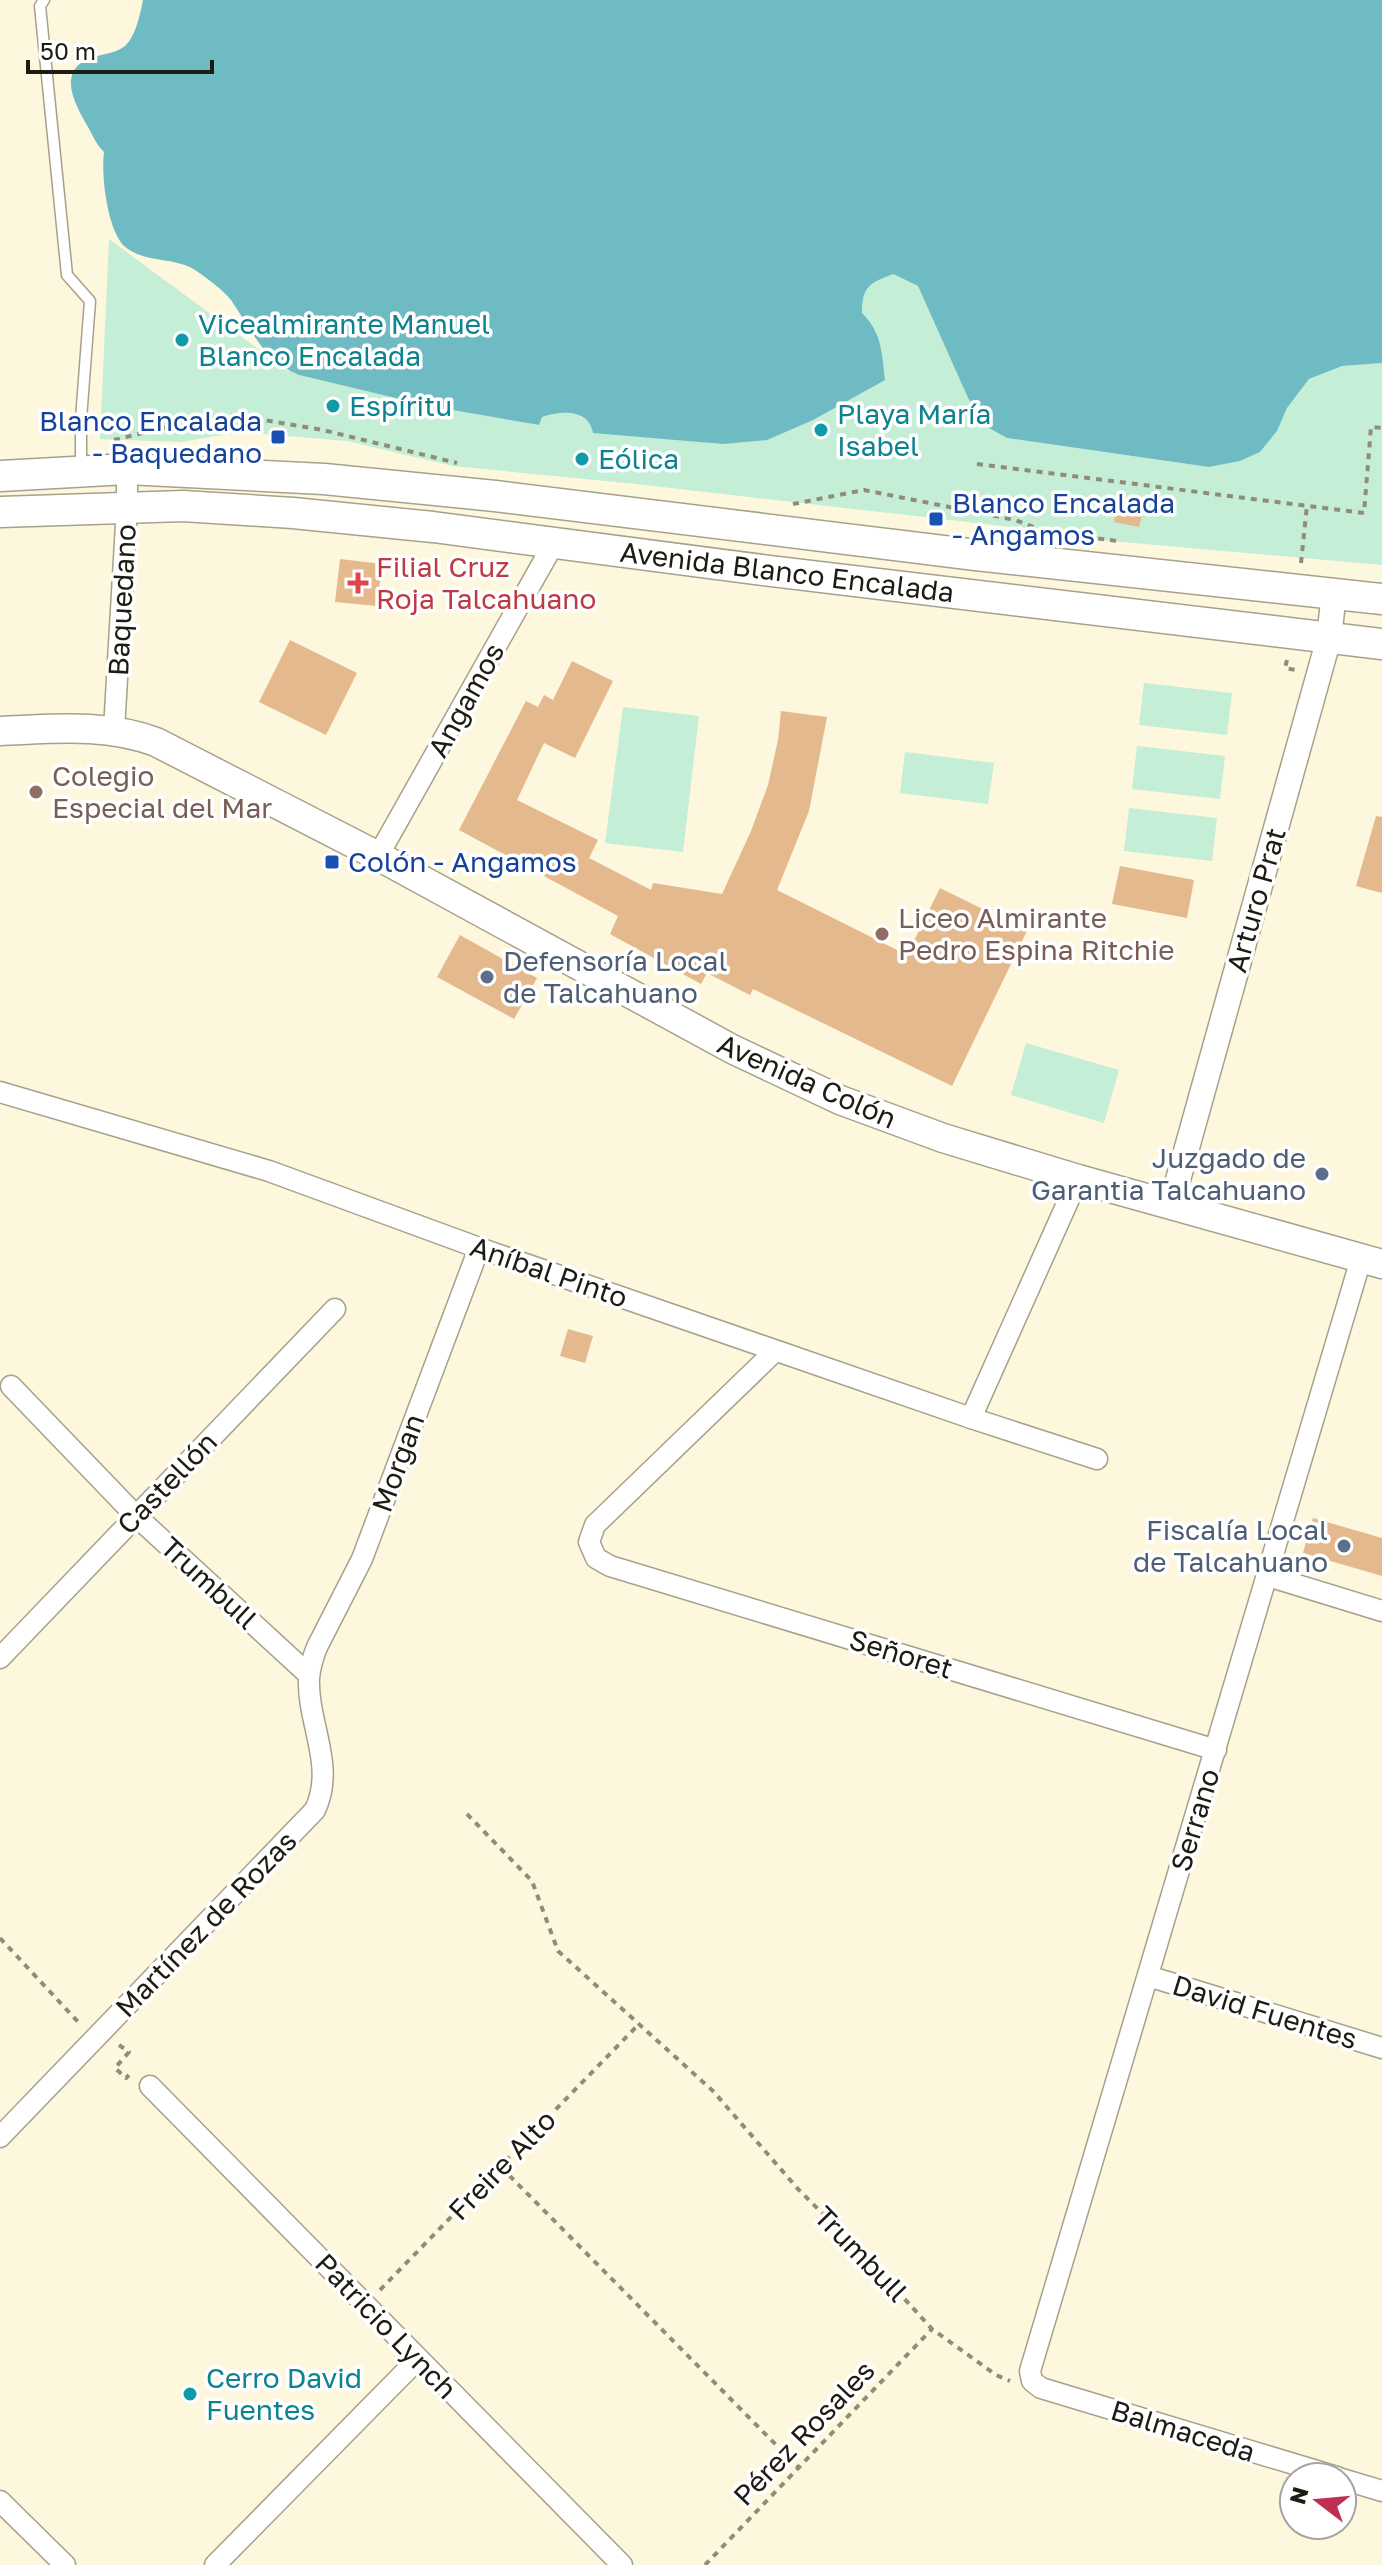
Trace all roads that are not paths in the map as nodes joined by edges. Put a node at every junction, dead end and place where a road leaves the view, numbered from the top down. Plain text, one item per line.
1 (44, 0) edge
2 (127, 469) junction
3 (81, 471) junction
4 (0, 476) edge
5 (127, 507) junction
6 (0, 512) edge
7 (554, 543) junction
8 (1334, 593) junction
9 (1382, 599) edge
10 (1329, 638) junction
11 (1382, 644) edge
12 (114, 730) junction
13 (0, 731) edge
14 (378, 856) junction
15 (0, 1092) edge
16 (1078, 1179) junction
17 (1171, 1205) junction
18 (479, 1248) junction
19 (1372, 1262) edge
20 (335, 1309) dead end
21 (775, 1351) junction
22 (11, 1386) dead end
23 (971, 1418) junction
24 (1097, 1459) dead end
25 (136, 1516) junction
26 (1268, 1576) junction
27 (1382, 1611) edge
28 (0, 1658) edge
29 (309, 1675) junction
30 (1216, 1750) junction
31 (1148, 1976) junction
32 (1382, 2048) edge
33 (150, 2086) dead end
34 (0, 2137) edge
35 (418, 2359) junction
36 (1032, 2381) joint
37 (1283, 2461) edge
38 (1358, 2484) edge
39 (1382, 2491) edge
40 (0, 2501) edge
41 (65, 2565) edge
42 (215, 2565) edge
43 (622, 2565) edge

1 - 3 lane
2 - 3 main road, Avenida Blanco Encalada
2 - 5 street, Baquedano
2 - 8 main road, Avenida Blanco Encalada
3 - 4 main road, Avenida Blanco Encalada
5 - 6 main road, Avenida Blanco Encalada
5 - 7 main road, Avenida Blanco Encalada
5 - 12 street, Baquedano
7 - 10 main road, Avenida Blanco Encalada
7 - 14 street, Angamos
8 - 9 main road, Avenida Blanco Encalada
8 - 10 street, Arturo Prat
10 - 11 main road, Avenida Blanco Encalada
10 - 17 street, Arturo Prat
12 - 13 main road, Avenida Colón
12 - 14 main road, Avenida Colón
14 - 16 main road, Avenida Colón
15 - 18 street, Aníbal Pinto
16 - 17 main road, Avenida Colón
16 - 23 street
17 - 19 main road, Avenida Colón
18 - 21 street, Aníbal Pinto
18 - 29 street, Morgan
19 - 26 street, Serrano
20 - 25 street, Castellón
21 - 23 street, Aníbal Pinto
21 - 30 street, Señoret
22 - 25 street, Trumbull
23 - 24 street, Aníbal Pinto
25 - 28 street, Castellón
25 - 29 street, Trumbull
26 - 27 street
26 - 30 street, Serrano
29 - 34 street, Martínez de Rozas
30 - 31 street, Serrano
31 - 32 street, David Fuentes
31 - 36 street, Serrano
33 - 35 street, Patricio Lynch
35 - 42 street
35 - 43 street, Patricio Lynch
36 - 37 street, Balmaceda
38 - 39 street, Balmaceda
40 - 41 street

